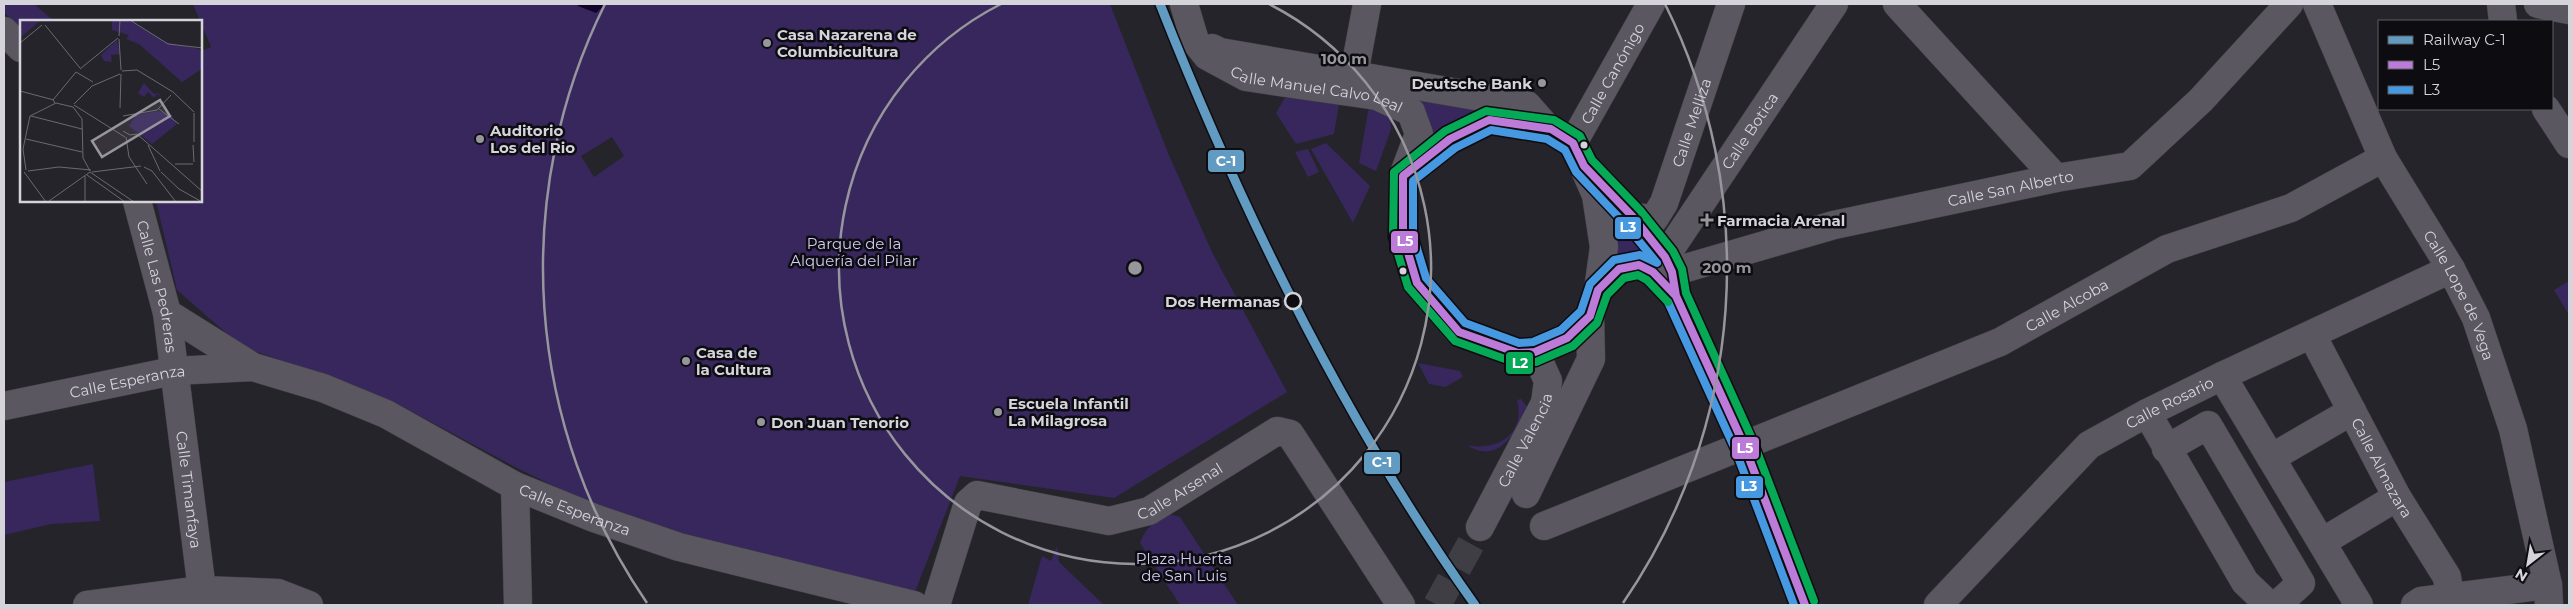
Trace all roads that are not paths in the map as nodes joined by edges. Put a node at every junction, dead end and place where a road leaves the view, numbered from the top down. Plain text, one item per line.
1 (1184, 4) edge
2 (1367, 4) edge
3 (1651, 4) edge
4 (1731, 4) edge
5 (1834, 4) edge
6 (1897, 4) edge
7 (2289, 4) edge
8 (2317, 4) edge
9 (2501, 4) edge
10 (2538, 4) edge
11 (2569, 10) edge
12 (2503, 20) edge
13 (4, 31) edge
14 (1195, 41) junction
15 (20, 47) edge
16 (1354, 74) junction
17 (2547, 110) edge
18 (1548, 129) junction
19 (2569, 144) edge
20 (1579, 154) junction
21 (2383, 158) junction
22 (1403, 176) junction
23 (2056, 178) junction
24 (137, 202) edge
25 (1633, 217) junction
26 (2451, 270) junction
27 (1671, 275) junction
28 (1598, 290) junction
29 (167, 314) junction
30 (1590, 316) junction
31 (2312, 336) junction
32 (1535, 352) junction
33 (253, 367) junction
34 (173, 371) junction
35 (2222, 376) junction
36 (4, 406) edge
37 (2352, 411) junction
38 (2146, 413) junction
39 (1744, 445) junction
40 (2166, 449) junction
41 (2271, 458) junction
42 (515, 486) junction
43 (1526, 494) dead end
44 (2397, 497) junction
45 (1544, 526) dead end
46 (1480, 527) tunnel mouth
47 (2322, 542) junction
48 (2548, 595) edge
49 (206, 598) edge
50 (2451, 602) edge
51 (88, 605) edge
52 (309, 605) edge
53 (518, 605) edge
54 (914, 605) edge
55 (936, 605) edge
56 (1401, 605) edge
57 (1804, 605) edge
58 (1938, 605) edge
59 (2269, 605) edge
60 (2277, 605) edge
61 (2360, 605) edge
62 (2414, 605) edge

1 - 14 street, Calle Manuel Calvo Leal
2 - 16 street
3 - 20 street, Calle Canónigo
4 - 25 street, Calle Melliza
5 - 27 street, Calle Botica
6 - 23 street
7 - 23 street, Calle San Alberto
8 - 21 street, Calle Lope de Vega
9 - 12 street
10 - 11 street
13 - 15 street
14 - 16 street, Calle Manuel Calvo Leal
14 - 22 street, Calle Manuel Calvo Leal
16 - 18 street, Calle Manuel Calvo Leal
17 - 19 street
18 - 20 street
18 - 22 street
20 - 25 street
20 - 28 street
21 - 26 street, Calle Lope de Vega
21 - 39 street, Calle Alcoba
22 - 32 street
23 - 27 street, Calle San Alberto
24 - 29 street, Calle Las Pedreras
25 - 27 street
26 - 31 street, Calle Rosario
26 - 48 street, Calle Lope de Vega
27 - 28 street
27 - 39 street
28 - 30 street
29 - 33 street, Calle Esperanza
29 - 34 street, Calle Las Pedreras
30 - 32 street
30 - 43 street
31 - 35 street, Calle Rosario
31 - 37 street, Calle Almazara
32 - 46 street, Calle Valencia
33 - 34 street, Calle Esperanza
33 - 42 street, Calle Esperanza
34 - 36 street, Calle Esperanza
34 - 49 street, Calle Timanfaya
35 - 38 street, Calle Rosario
35 - 41 street
37 - 41 street
37 - 44 street, Calle Almazara
38 - 40 street
38 - 58 street, Calle Rosario
39 - 45 street, Calle Alcoba
39 - 57 street
40 - 59 street
40 - 60 street
41 - 47 street
42 - 53 street
42 - 54 street, Calle Esperanza
44 - 47 street
44 - 50 street, Calle Almazara
47 - 61 street
48 - 50 street
49 - 51 street
49 - 52 street
50 - 62 street
55 - 56 street, Calle Arsenal

